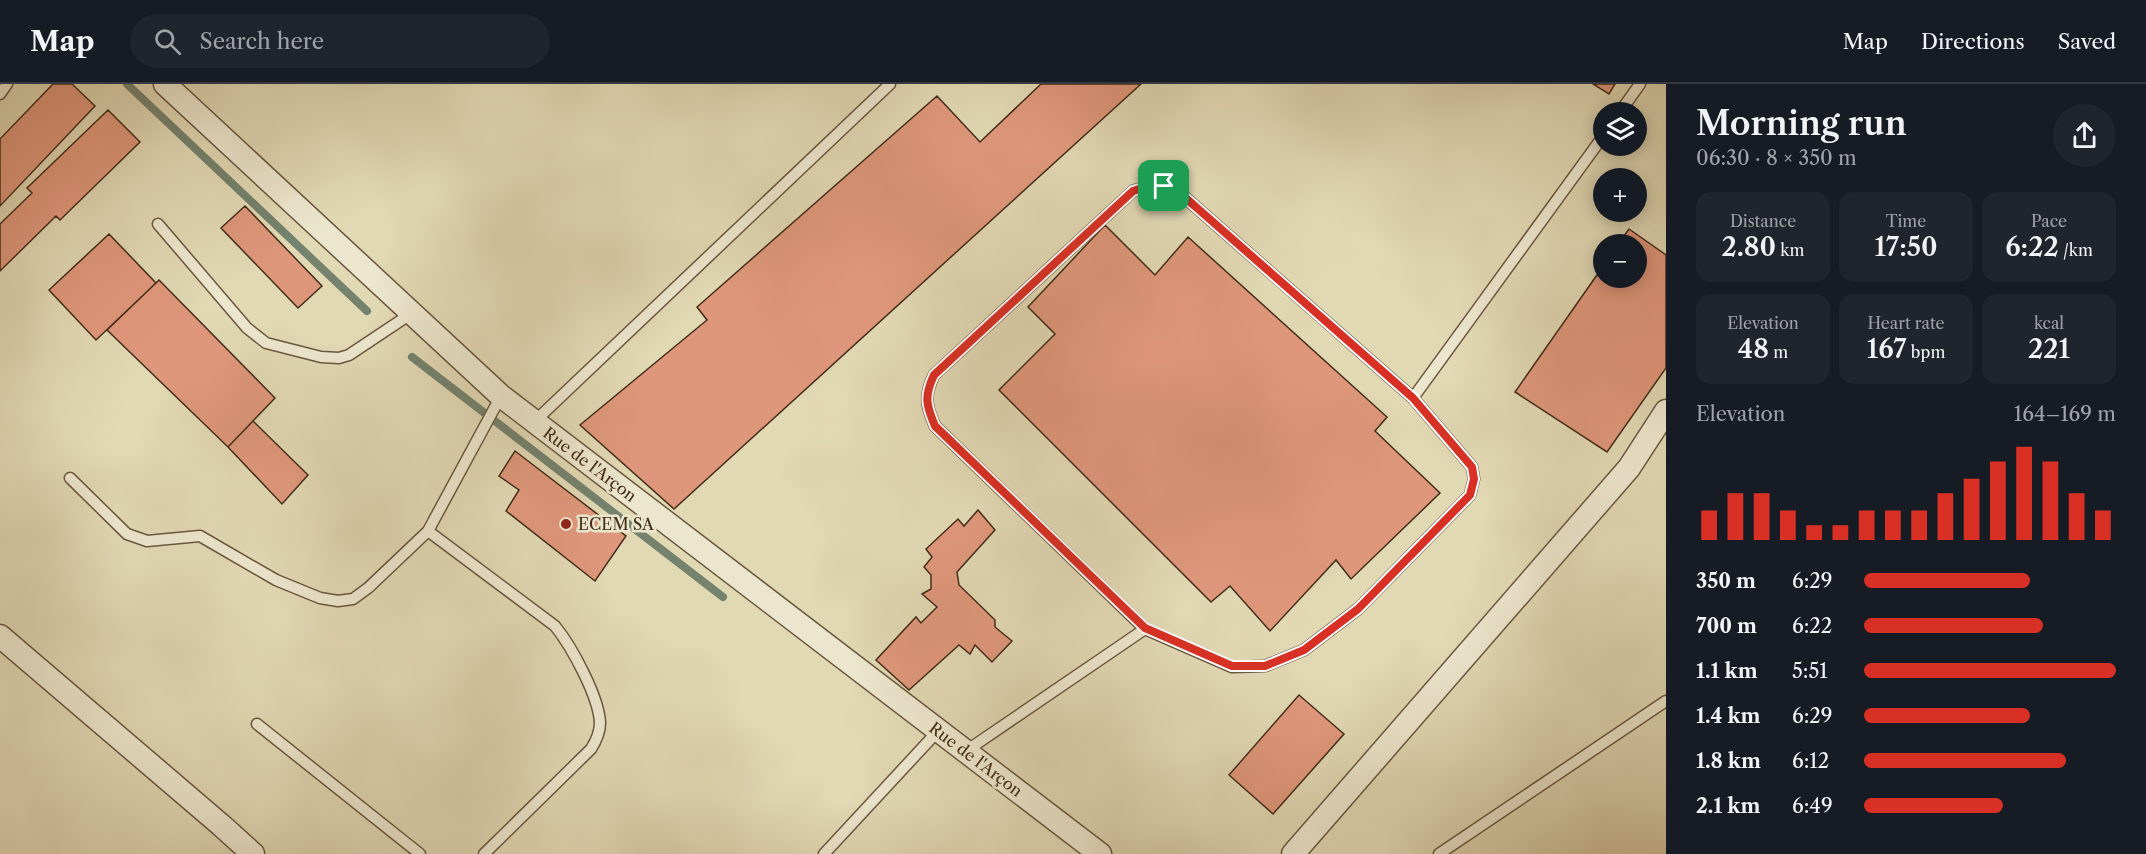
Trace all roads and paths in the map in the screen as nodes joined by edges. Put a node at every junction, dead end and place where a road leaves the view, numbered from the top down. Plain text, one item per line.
1 (7, 84) edge
2 (165, 84) edge
3 (890, 84) edge
4 (1640, 84) edge
5 (0, 94) edge
6 (1627, 102) edge
7 (1593, 150) edge
8 (158, 224) dead end
9 (412, 314) junction
10 (501, 396) junction
11 (1413, 398) junction
12 (1666, 411) edge
13 (534, 422) junction
14 (70, 478) dead end
15 (428, 531) junction
16 (1145, 628) junction
17 (0, 636) edge
18 (1666, 701) edge
19 (257, 724) dead end
20 (938, 731) junction
21 (965, 751) junction
22 (253, 854) edge
23 (420, 854) edge
24 (484, 854) edge
25 (824, 854) edge
26 (1100, 854) edge
27 (1293, 854) edge
28 (1439, 854) edge

1 - 5 lane
2 - 9 street, Rue de l'Arçon
3 - 13 lane
4 - 6 lane
7 - 11 lane
8 - 9 lane
9 - 10 street, Rue de l'Arçon
10 - 13 street, Rue de l'Arçon
10 - 15 lane
11 - 16 lane
11 - 16 lane
12 - 27 street
13 - 20 street, Rue de l'Arçon
14 - 15 lane
15 - 24 lane
16 - 21 lane
17 - 22 street
18 - 28 lane
19 - 23 lane
20 - 21 street, Rue de l'Arçon
20 - 25 lane
21 - 26 street, Rue de l'Arçon

